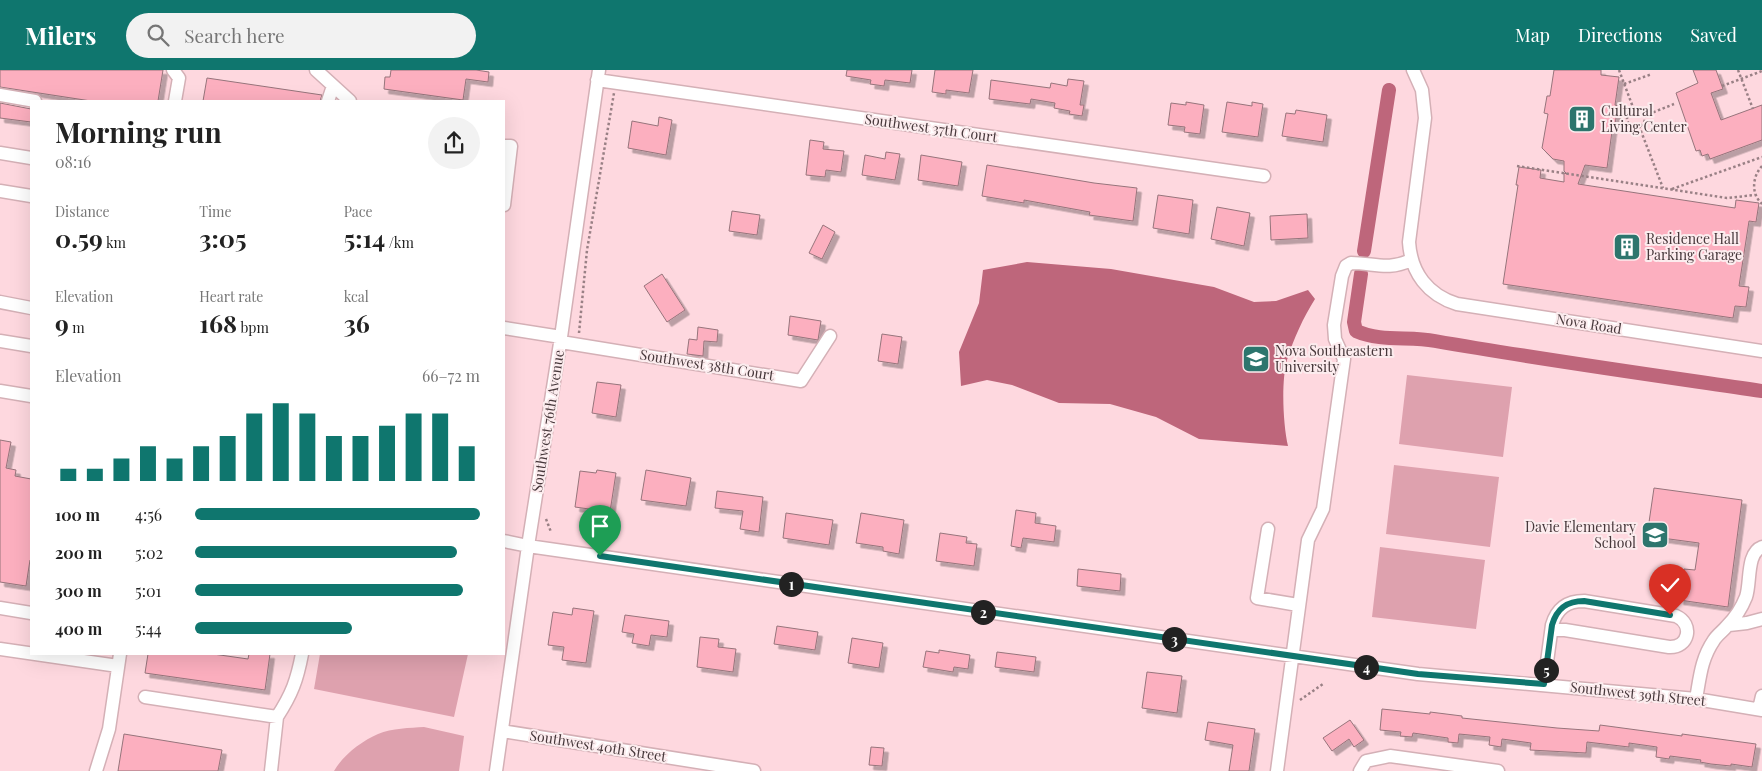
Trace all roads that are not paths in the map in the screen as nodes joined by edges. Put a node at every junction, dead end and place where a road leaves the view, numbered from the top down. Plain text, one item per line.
1 (174, 70) edge
2 (316, 70) edge
3 (1413, 70) edge
4 (598, 75) edge
5 (333, 86) junction
6 (0, 95) edge
7 (30, 100) edge
8 (174, 100) edge
9 (328, 100) edge
10 (349, 100) edge
11 (505, 146) edge
12 (0, 153) edge
13 (30, 158) edge
14 (1264, 176) dead end
15 (0, 191) edge
16 (30, 196) edge
17 (505, 197) edge
18 (1411, 260) junction
19 (0, 302) edge
20 (30, 308) edge
21 (505, 328) edge
22 (830, 336) dead end
23 (561, 339) junction
24 (0, 341) edge
25 (30, 346) edge
26 (1762, 351) edge
27 (0, 391) edge
28 (30, 396) edge
29 (1268, 529) dead end
30 (505, 540) edge
31 (528, 546) junction
32 (1762, 547) edge
33 (1298, 605) junction
34 (0, 608) edge
35 (30, 613) edge
36 (1762, 619) edge
37 (1729, 625) junction
38 (1552, 630) junction
39 (0, 649) edge
40 (30, 652) edge
41 (64, 655) edge
42 (302, 655) edge
43 (1292, 656) junction
44 (119, 660) edge
45 (1544, 684) junction
46 (1762, 696) edge
47 (144, 697) dead end
48 (1696, 699) junction
49 (1761, 709) edge
50 (277, 717) junction
51 (502, 731) junction
52 (1363, 766) edge
53 (1479, 770) edge
54 (96, 771) edge
55 (271, 771) edge
56 (496, 771) edge
57 (754, 771) edge
58 (1277, 771) edge
59 (1498, 771) edge

1 - 8 street
2 - 5 street
3 - 18 street
4 - 14 street, Southwest 37th Court
4 - 23 street, Southwest 76th Avenue
5 - 9 street
5 - 10 street
6 - 7 street
11 - 17 street
12 - 13 street
15 - 16 street
18 - 26 street, Nova Road
18 - 33 street
19 - 20 street
21 - 23 street
22 - 23 street, Southwest 38th Court
23 - 31 street, Southwest 76th Avenue
24 - 25 street
27 - 28 street
29 - 33 street
30 - 31 street, Southwest 39th Street
31 - 43 street, Southwest 39th Street
31 - 51 street, Southwest 76th Avenue
32 - 37 street
33 - 43 street
34 - 35 street
36 - 37 street
37 - 48 street
38 - 38 street
38 - 45 street
39 - 40 street
41 - 44 street
42 - 50 street
43 - 45 street, Southwest 39th Street
43 - 58 street
44 - 54 street
45 - 48 street, Southwest 39th Street
46 - 49 street
47 - 50 street
48 - 49 street, Southwest 39th Street
50 - 55 street
51 - 56 street, Southwest 76th Avenue
51 - 57 street, Southwest 40th Street
52 - 53 street
53 - 59 street

